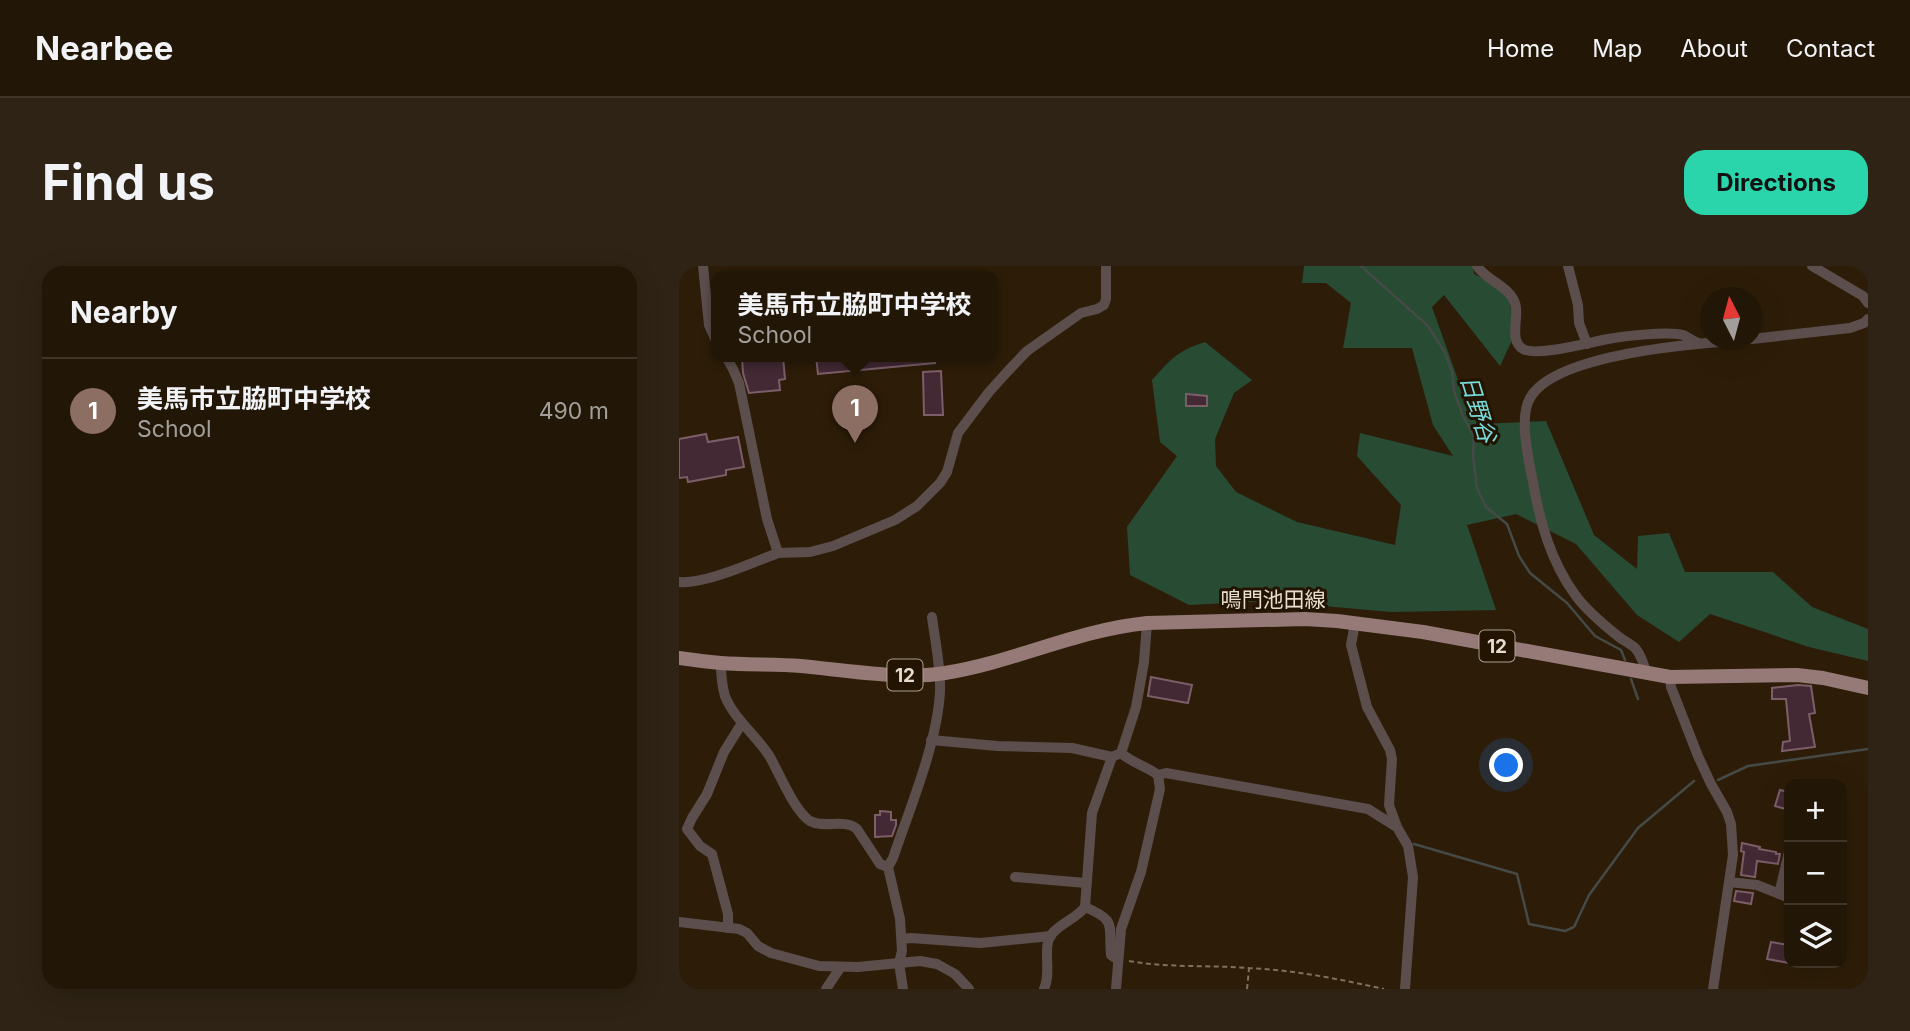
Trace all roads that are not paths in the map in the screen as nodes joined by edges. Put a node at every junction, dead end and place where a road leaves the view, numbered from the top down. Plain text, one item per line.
1 (703, 266) edge
2 (1106, 266) edge
3 (1477, 266) edge
4 (1569, 266) edge
5 (1812, 266) edge
6 (1868, 303) edge
7 (1868, 319) edge
8 (711, 330) edge
9 (1763, 338) edge
10 (1698, 343) joint
11 (1587, 344) junction
12 (729, 362) edge
13 (778, 553) junction
14 (679, 582) edge
15 (932, 617) dead end
16 (1147, 623) junction
17 (1355, 624) junction
18 (679, 658) edge
19 (720, 663) junction
20 (1646, 673) junction
21 (939, 674) junction
22 (1669, 677) junction
23 (1868, 688) edge
24 (742, 723) junction
25 (931, 740) junction
26 (1116, 755) junction
27 (1158, 775) junction
28 (1397, 827) junction
29 (888, 867) junction
30 (1015, 877) dead end
31 (1729, 882) junction
32 (1086, 883) junction
33 (1784, 889) edge
34 (1085, 907) junction
35 (679, 922) edge
36 (728, 928) junction
37 (1051, 936) junction
38 (902, 939) junction
39 (1117, 958) junction
40 (899, 963) junction
41 (841, 968) junction
42 (826, 989) edge
43 (903, 989) edge
44 (969, 989) edge
45 (1044, 989) edge
46 (1116, 989) edge
47 (1405, 989) edge
48 (1713, 989) edge

1 - 8 street
2 - 13 street
3 - 11 street
4 - 11 street
5 - 6 street
7 - 9 street
10 - 11 street
10 - 20 street
12 - 13 street
13 - 14 street
15 - 21 street
16 - 17 main road, 鳴門池田線 / 12
16 - 21 main road, 鳴門池田線 / 12
16 - 26 street
17 - 20 main road, 鳴門池田線 / 12
17 - 28 street
18 - 19 main road, 鳴門池田線 / 12
19 - 21 main road, 鳴門池田線 / 12
19 - 24 street
20 - 22 main road, 鳴門池田線 / 12
21 - 25 street
22 - 23 main road, 鳴門池田線 / 12
22 - 31 street
24 - 29 street
24 - 36 street
25 - 26 street
25 - 29 street
26 - 27 street
26 - 32 street
27 - 28 street
27 - 39 street
28 - 47 street
29 - 38 street
30 - 32 street
31 - 33 street
31 - 48 street
32 - 34 street
34 - 37 street
34 - 39 street
35 - 36 street
36 - 41 street
37 - 38 street
37 - 45 street
38 - 40 street
39 - 46 street
40 - 41 street
40 - 43 street
40 - 44 street
41 - 42 street

